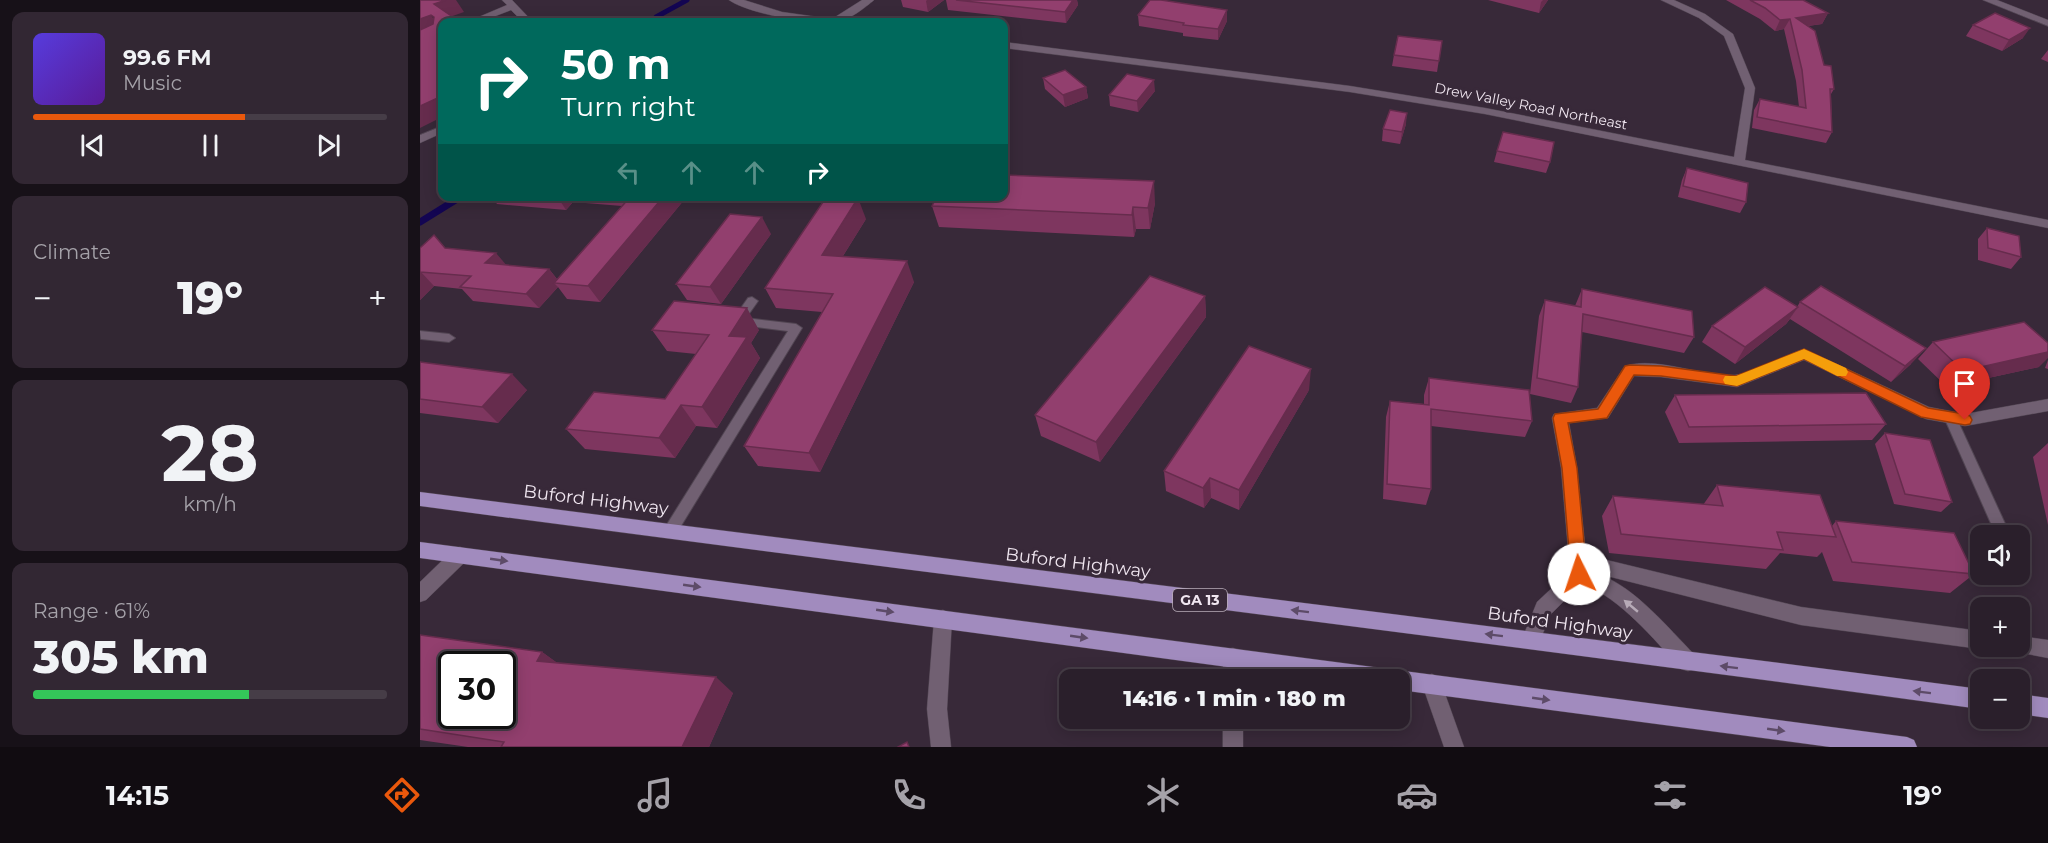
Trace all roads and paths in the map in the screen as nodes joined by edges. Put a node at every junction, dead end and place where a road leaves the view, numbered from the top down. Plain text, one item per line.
1 (734, 0) edge
2 (869, 0) edge
3 (1666, 0) edge
4 (1988, 0) edge
5 (510, 3) edge
6 (480, 18) edge
7 (524, 18) edge
8 (804, 18) edge
9 (840, 18) edge
10 (2048, 23) edge
11 (1008, 46) edge
12 (438, 131) edge
13 (420, 140) edge
14 (1739, 162) junction
15 (2048, 224) edge
16 (752, 302) dead end
17 (420, 335) edge
18 (449, 339) dead end
19 (2048, 405) edge
20 (1950, 417) junction
21 (420, 500) edge
22 (1999, 525) edge
23 (670, 530) junction
24 (420, 550) edge
25 (460, 555) junction
26 (1579, 567) junction
27 (420, 594) edge
28 (943, 619) junction
29 (1531, 639) junction
30 (1970, 639) edge
31 (2030, 647) edge
32 (2048, 649) edge
33 (1233, 657) junction
34 (1688, 662) junction
35 (1233, 669) edge
36 (1320, 669) edge
37 (1410, 681) edge
38 (1432, 684) junction
39 (1970, 698) edge
40 (2030, 706) edge
41 (2048, 708) edge
42 (1233, 729) edge
43 (940, 747) edge
44 (1233, 747) edge
45 (1454, 747) edge
46 (1907, 747) edge

1 - 8 street
2 - 9 street
3 - 14 street
4 - 10 street
5 - 6 street
5 - 7 street
11 - 14 street, Drew Valley Road Northeast
12 - 13 street
14 - 15 street, Drew Valley Road Northeast
16 - 23 lane
17 - 18 lane
19 - 20 street
20 - 22 lane
20 - 26 street
21 - 23 main road, Buford Highway / GA 13
29 -> 23 main road, Buford Highway / GA 13
24 - 25 main road
25 - 27 street
25 -> 28 main road
26 - 29 street
26 - 30 street
34 -> 26 street
28 -> 33 main road
28 - 43 street
29 - 34 main road, Buford Highway / GA 13
31 - 32 street
33 - 35 street
33 - 36 main road
39 -> 34 main road, Buford Highway / GA 13
37 - 38 main road
38 - 45 street
38 -> 46 main road
40 - 41 main road
42 - 44 street

